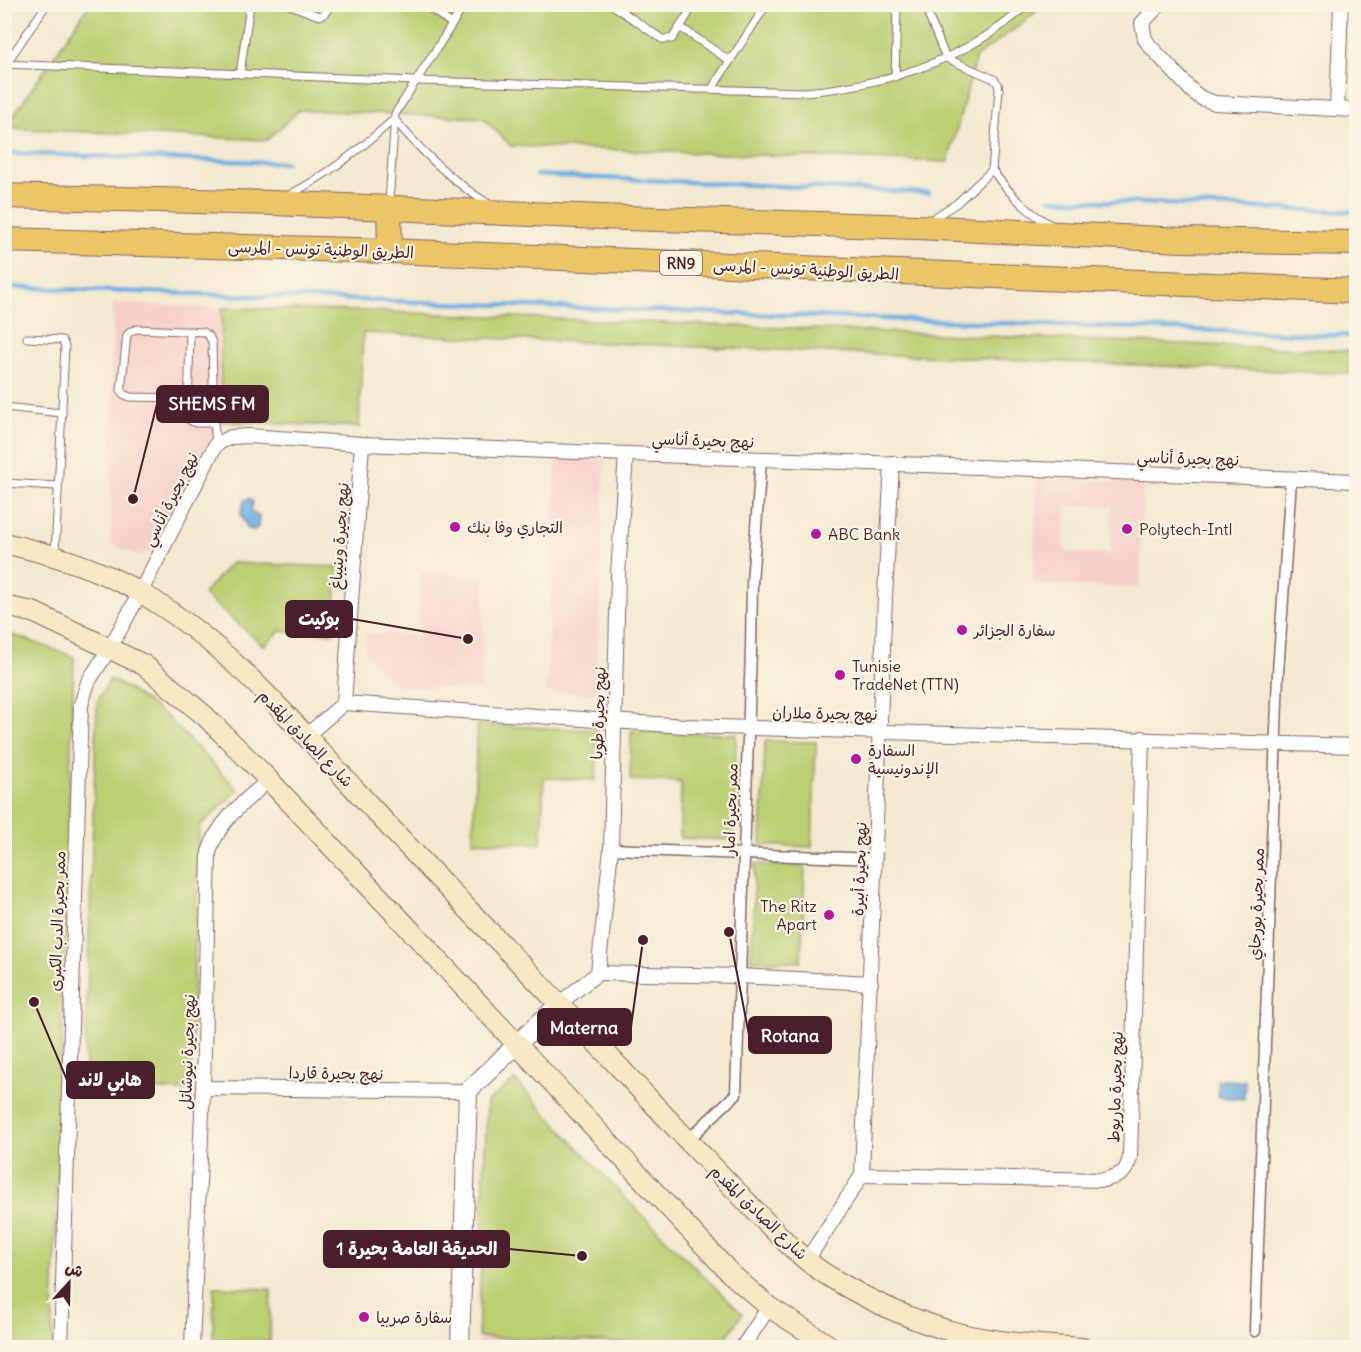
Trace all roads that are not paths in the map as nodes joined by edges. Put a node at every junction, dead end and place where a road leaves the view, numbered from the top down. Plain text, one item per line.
1 (47, 4) edge
2 (250, 4) edge
3 (287, 4) edge
4 (332, 4) edge
5 (424, 4) edge
6 (465, 4) edge
7 (611, 4) edge
8 (686, 4) edge
9 (767, 4) edge
10 (1028, 4) edge
11 (1160, 4) edge
12 (1341, 4) edge
13 (897, 9) dead end
14 (929, 17) dead end
15 (452, 24) junction
16 (680, 27) junction
17 (946, 58) junction
18 (730, 61) junction
19 (5, 64) edge
20 (240, 74) junction
21 (895, 77) junction
22 (416, 81) junction
23 (711, 90) junction
24 (1337, 109) junction
25 (1356, 110) edge
26 (394, 119) junction
27 (992, 171) junction
28 (4, 196) edge
29 (273, 203) junction
30 (389, 208) junction
31 (503, 212) junction
32 (917, 227) junction
33 (1069, 234) junction
34 (4, 240) edge
35 (1356, 243) edge
36 (390, 251) junction
37 (1356, 291) edge
38 (190, 331) junction
39 (27, 338) dead end
40 (188, 398) junction
41 (4, 407) edge
42 (62, 413) junction
43 (214, 423) junction
44 (216, 444) junction
45 (362, 444) junction
46 (626, 454) junction
47 (761, 459) junction
48 (892, 464) junction
49 (1291, 479) junction
50 (1356, 481) edge
51 (4, 483) edge
52 (58, 486) junction
53 (4, 543) edge
54 (55, 555) junction
55 (140, 593) junction
56 (4, 606) edge
57 (110, 648) junction
58 (344, 703) junction
59 (615, 721) junction
60 (748, 727) junction
61 (881, 731) junction
62 (306, 736) junction
63 (1142, 738) junction
64 (1277, 742) junction
65 (1356, 746) edge
66 (269, 780) junction
67 (611, 849) junction
68 (744, 854) junction
69 (876, 859) junction
70 (597, 973) junction
71 (740, 976) junction
72 (871, 983) junction
73 (560, 1003) junction
74 (517, 1046) junction
75 (203, 1088) junction
76 (468, 1091) junction
77 (687, 1141) junction
78 (862, 1174) junction
79 (807, 1260) junction
80 (769, 1307) junction
81 (1255, 1331) dead end
82 (61, 1347) edge
83 (192, 1347) edge
84 (460, 1347) edge
85 (742, 1347) edge
86 (833, 1347) edge
87 (1082, 1347) edge

1 - 19 lane
2 - 20 lane
3 - 4 lane
5 - 15 lane
6 - 15 lane
7 - 16 lane
8 - 16 lane
9 - 18 lane
10 - 17 lane
11 - 24 street
12 - 24 street
13 - 21 lane
14 - 17 lane
15 - 22 lane
16 - 18 lane
17 - 21 lane
17 - 27 lane
18 - 23 lane
19 - 20 lane
20 - 22 lane
21 - 23 lane
22 - 23 lane
22 - 26 lane
24 - 25 street
26 - 29 lane
26 - 30 lane
26 - 31 lane
27 - 32 lane
27 - 33 lane
28 - 29 highway
29 - 30 highway
30 - 31 highway
30 - 36 highway
31 - 32 highway
32 - 33 highway
33 - 35 highway
34 - 36 highway, الطريق الوطنية تونس - المرسى / RN9
36 - 37 highway, الطريق الوطنية تونس - المرسى / RN9
38 - 40 lane
38 - 40 lane
38 - 43 lane
39 - 42 lane
40 - 43 lane
41 - 42 lane
42 - 52 lane
43 - 44 lane
44 - 45 street, نهج بحيرة أناسي
44 - 55 street, نهج بحيرة أناسي
45 - 46 street, نهج بحيرة أناسي
45 - 58 street, نهج بحيرة وينيباغ
46 - 47 street, نهج بحيرة أناسي
46 - 59 street, نهج بحيرة طوبا
47 - 48 street, نهج بحيرة أناسي
47 - 60 street, ممر بحيرة امار
48 - 49 street, نهج بحيرة أناسي
48 - 61 street, نهج بحيرة أبيرة
49 - 50 street, نهج بحيرة أناسي
49 - 64 street, ممر بحيرة بورجاي
51 - 52 lane
52 - 54 lane
53 - 54 main road, شارع الصادق المقدم
54 - 55 main road, شارع الصادق المقدم
55 - 57 street, نهج بحيرة أناسي
55 - 62 main road, شارع الصادق المقدم
56 - 57 main road
57 - 66 main road
57 - 82 street, ممر بحيرة الدب الكبرى
58 - 59 street, نهج بحيرة ملاران
58 - 62 street
59 - 60 street, نهج بحيرة ملاران
59 - 67 street, نهج بحيرة طوبا
60 - 61 street, نهج بحيرة ملاران
60 - 68 street, ممر بحيرة امار
61 - 63 street, نهج بحيرة ملاران
61 - 69 street, نهج بحيرة أبيرة
62 - 73 main road, شارع الصادق المقدم
63 - 64 street, نهج بحيرة ملاران
63 - 78 street, نهج بحيرة ماريوط
64 - 65 street, نهج بحيرة ملاران
64 - 81 street, ممر بحيرة بورجاي
66 - 74 main road
66 - 75 street, نهج بحيرة نيوشاتل
67 - 68 street
67 - 70 street, نهج بحيرة طوبا
68 - 69 street
68 - 71 street, ممر بحيرة امار
69 - 72 street, نهج بحيرة أبيرة
70 - 71 street
70 - 73 street
71 - 72 street
71 - 77 street, ممر بحيرة امار
72 - 78 street, نهج بحيرة أبيرة
73 - 74 street
73 - 77 main road, شارع الصادق المقدم
74 - 76 street
74 - 80 main road
75 - 76 street, نهج بحيرة قاردا
75 - 83 street, نهج بحيرة نيوشاتل
76 - 84 street
77 - 79 main road, شارع الصادق المقدم
78 - 79 street, نهج بحيرة أبيرة
79 - 87 main road, شارع الصادق المقدم
80 - 85 street
80 - 86 main road

